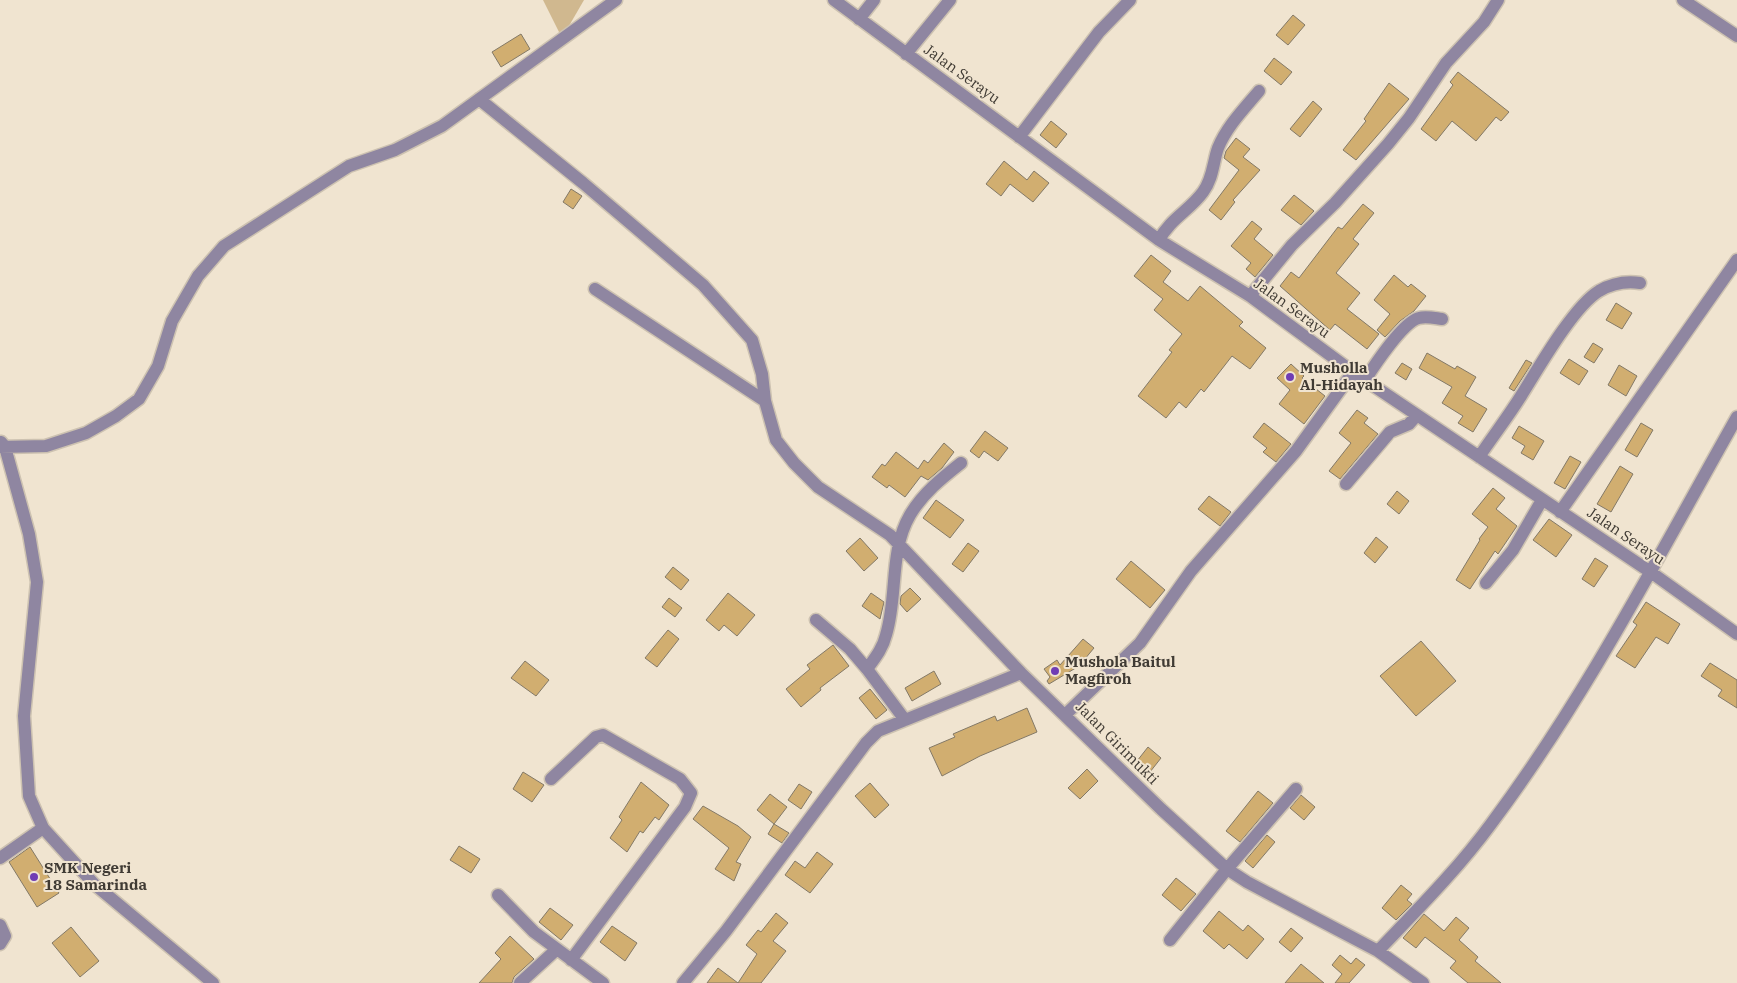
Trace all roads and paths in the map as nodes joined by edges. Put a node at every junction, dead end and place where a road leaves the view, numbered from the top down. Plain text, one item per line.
1 (601, 0) edge
2 (616, 0) edge
3 (834, 0) edge
4 (874, 0) edge
5 (950, 0) edge
6 (1130, 0) edge
7 (1498, 0) edge
8 (1683, 0) edge
9 (597, 13) junction
10 (859, 19) junction
11 (1737, 36) edge
12 (906, 54) junction
13 (1259, 91) dead end
14 (479, 99) junction
15 (1019, 137) junction
16 (1159, 240) junction
17 (1737, 260) edge
18 (1640, 283) dead end
19 (595, 289) dead end
20 (1250, 296) junction
21 (1442, 319) dead end
22 (1353, 372) junction
23 (1366, 380) junction
24 (765, 401) junction
25 (1416, 414) junction
26 (1737, 417) edge
27 (2, 445) edge
28 (1480, 457) junction
29 (961, 463) dead end
30 (1346, 484) dead end
31 (1542, 500) junction
32 (1560, 512) junction
33 (899, 544) junction
34 (1652, 573) junction
35 (1486, 583) dead end
36 (816, 620) dead end
37 (1737, 634) edge
38 (867, 669) junction
39 (1021, 673) junction
40 (1065, 715) junction
41 (905, 720) junction
42 (551, 779) dead end
43 (1296, 788) dead end
44 (43, 828) junction
45 (0, 858) edge
46 (1227, 869) junction
47 (498, 895) dead end
48 (0, 925) edge
49 (1170, 940) dead end
50 (0, 944) edge
51 (557, 949) junction
52 (1378, 951) junction
53 (572, 960) junction
54 (213, 983) edge
55 (520, 983) edge
56 (603, 983) edge
57 (683, 983) edge
58 (1423, 983) edge

1 - 9 street
2 - 9 street
3 - 10 street, Jalan Serayu
4 - 10 street
5 - 12 street
6 - 15 street
7 - 20 street
8 - 11 street
9 - 14 street
10 - 12 street, Jalan Serayu
12 - 15 street, Jalan Serayu
13 - 16 street
14 - 24 street, Jalan Girimukti
14 - 27 street
15 - 16 street, Jalan Serayu
16 - 20 street, Jalan Serayu
17 - 32 street
18 - 28 street
19 - 24 street
20 - 22 street, Jalan Serayu
21 - 23 street
22 - 23 street, Jalan Serayu
22 - 40 street
23 - 25 street, Jalan Serayu
24 - 33 street, Jalan Girimukti
25 - 28 street, Jalan Serayu
25 - 30 street
26 - 34 street
27 - 44 street
28 - 31 street, Jalan Serayu
29 - 33 street
31 - 32 street, Jalan Serayu
31 - 35 street
32 - 34 street, Jalan Serayu
33 - 38 street
33 - 39 street, Jalan Girimukti
34 - 37 street, Jalan Serayu
34 - 52 street
36 - 38 street
38 - 41 street
39 - 40 street, Jalan Girimukti
39 - 41 street
40 - 46 street, Jalan Girimukti
41 - 57 street
42 - 53 street
43 - 46 street
44 - 45 street
44 - 54 street
46 - 49 street
46 - 52 street, Jalan Girimukti
47 - 51 street
48 - 50 street
51 - 53 street
51 - 55 street
52 - 58 street, Jalan Girimukti
53 - 56 street

